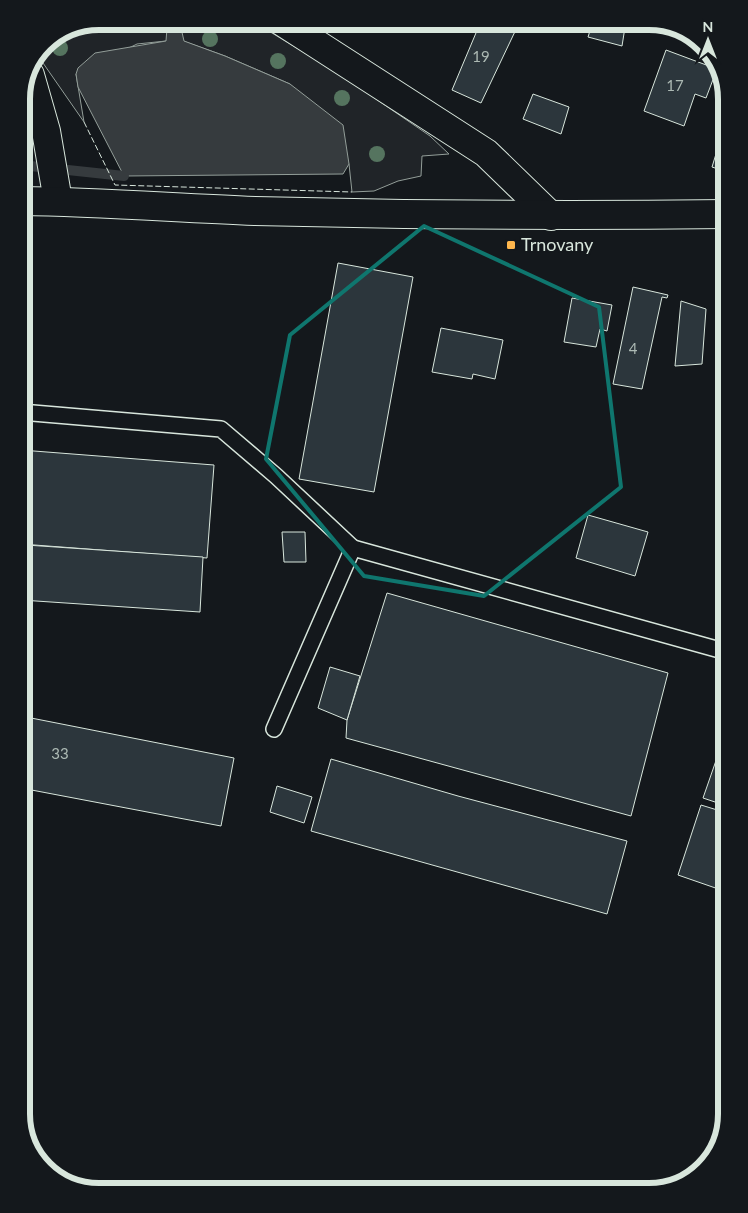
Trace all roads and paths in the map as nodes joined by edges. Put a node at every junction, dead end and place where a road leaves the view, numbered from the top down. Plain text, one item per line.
1 (295, 30) edge
2 (32, 81) edge
3 (30, 201) edge
4 (58, 201) junction
5 (718, 214) edge
6 (551, 216) junction
7 (30, 413) edge
8 (353, 548) junction
9 (718, 649) edge
10 (274, 729) dead end

1 - 6 main road
2 - 4 main road
3 - 4 main road
4 - 6 main road
5 - 6 main road
7 - 8 lane
8 - 9 lane
8 - 10 lane

